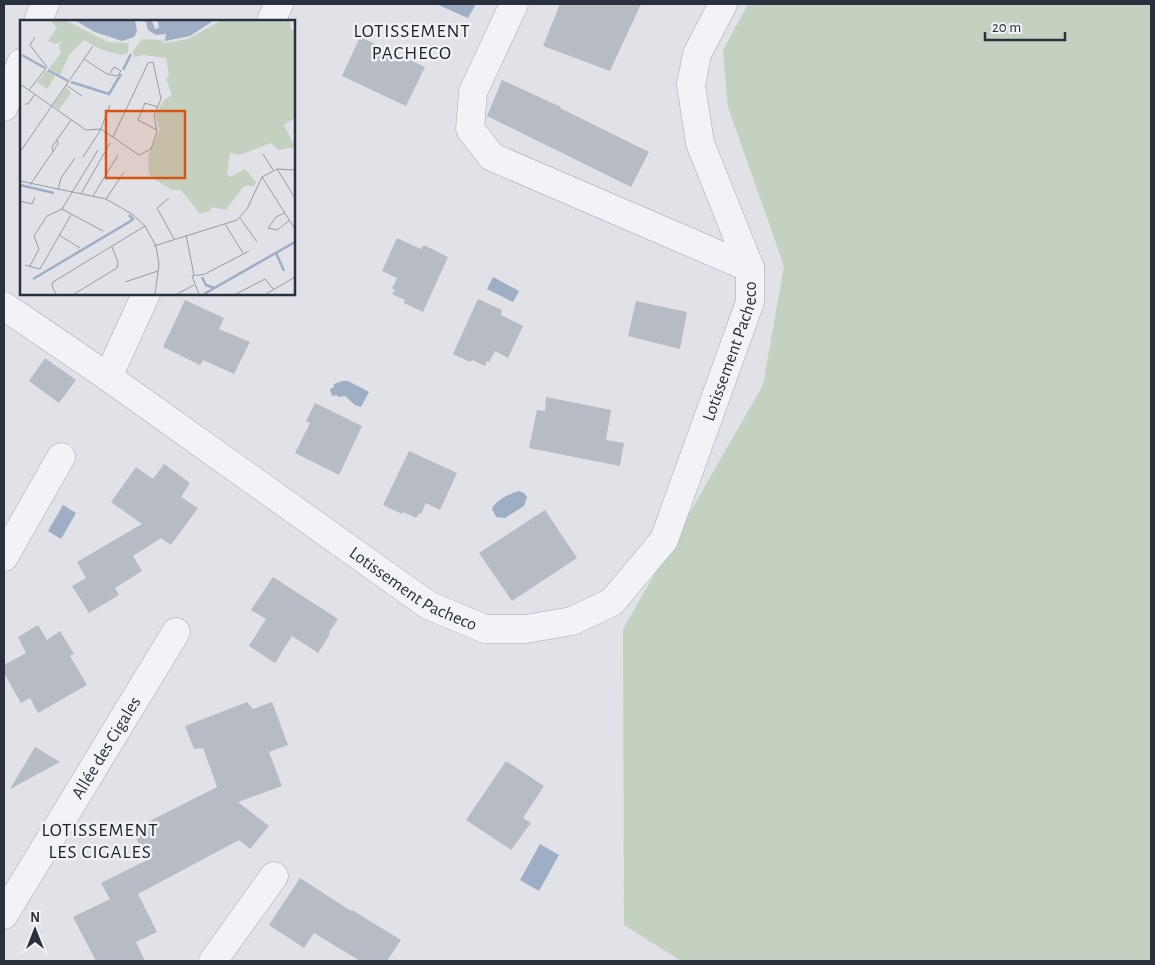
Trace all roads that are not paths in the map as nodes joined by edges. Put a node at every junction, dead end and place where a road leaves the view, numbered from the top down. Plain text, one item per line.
1 (45, 4) edge
2 (280, 4) edge
3 (514, 4) edge
4 (723, 4) edge
5 (38, 20) edge
6 (272, 20) edge
7 (20, 66) edge
8 (4, 107) edge
9 (750, 268) junction
10 (146, 295) edge
11 (4, 306) edge
12 (108, 377) junction
13 (61, 457) dead end
14 (4, 557) edge
15 (176, 632) dead end
16 (274, 876) dead end
17 (4, 914) edge
18 (212, 961) edge

1 - 5 street
2 - 6 street
3 - 9 street, Lotissement Pacheco
4 - 9 street, Lotissement Pacheco
7 - 8 street
9 - 12 street, Lotissement Pacheco
10 - 12 street
11 - 12 street, Lotissement Pacheco
13 - 14 street
15 - 17 street, Allée des Cigales
16 - 18 street

